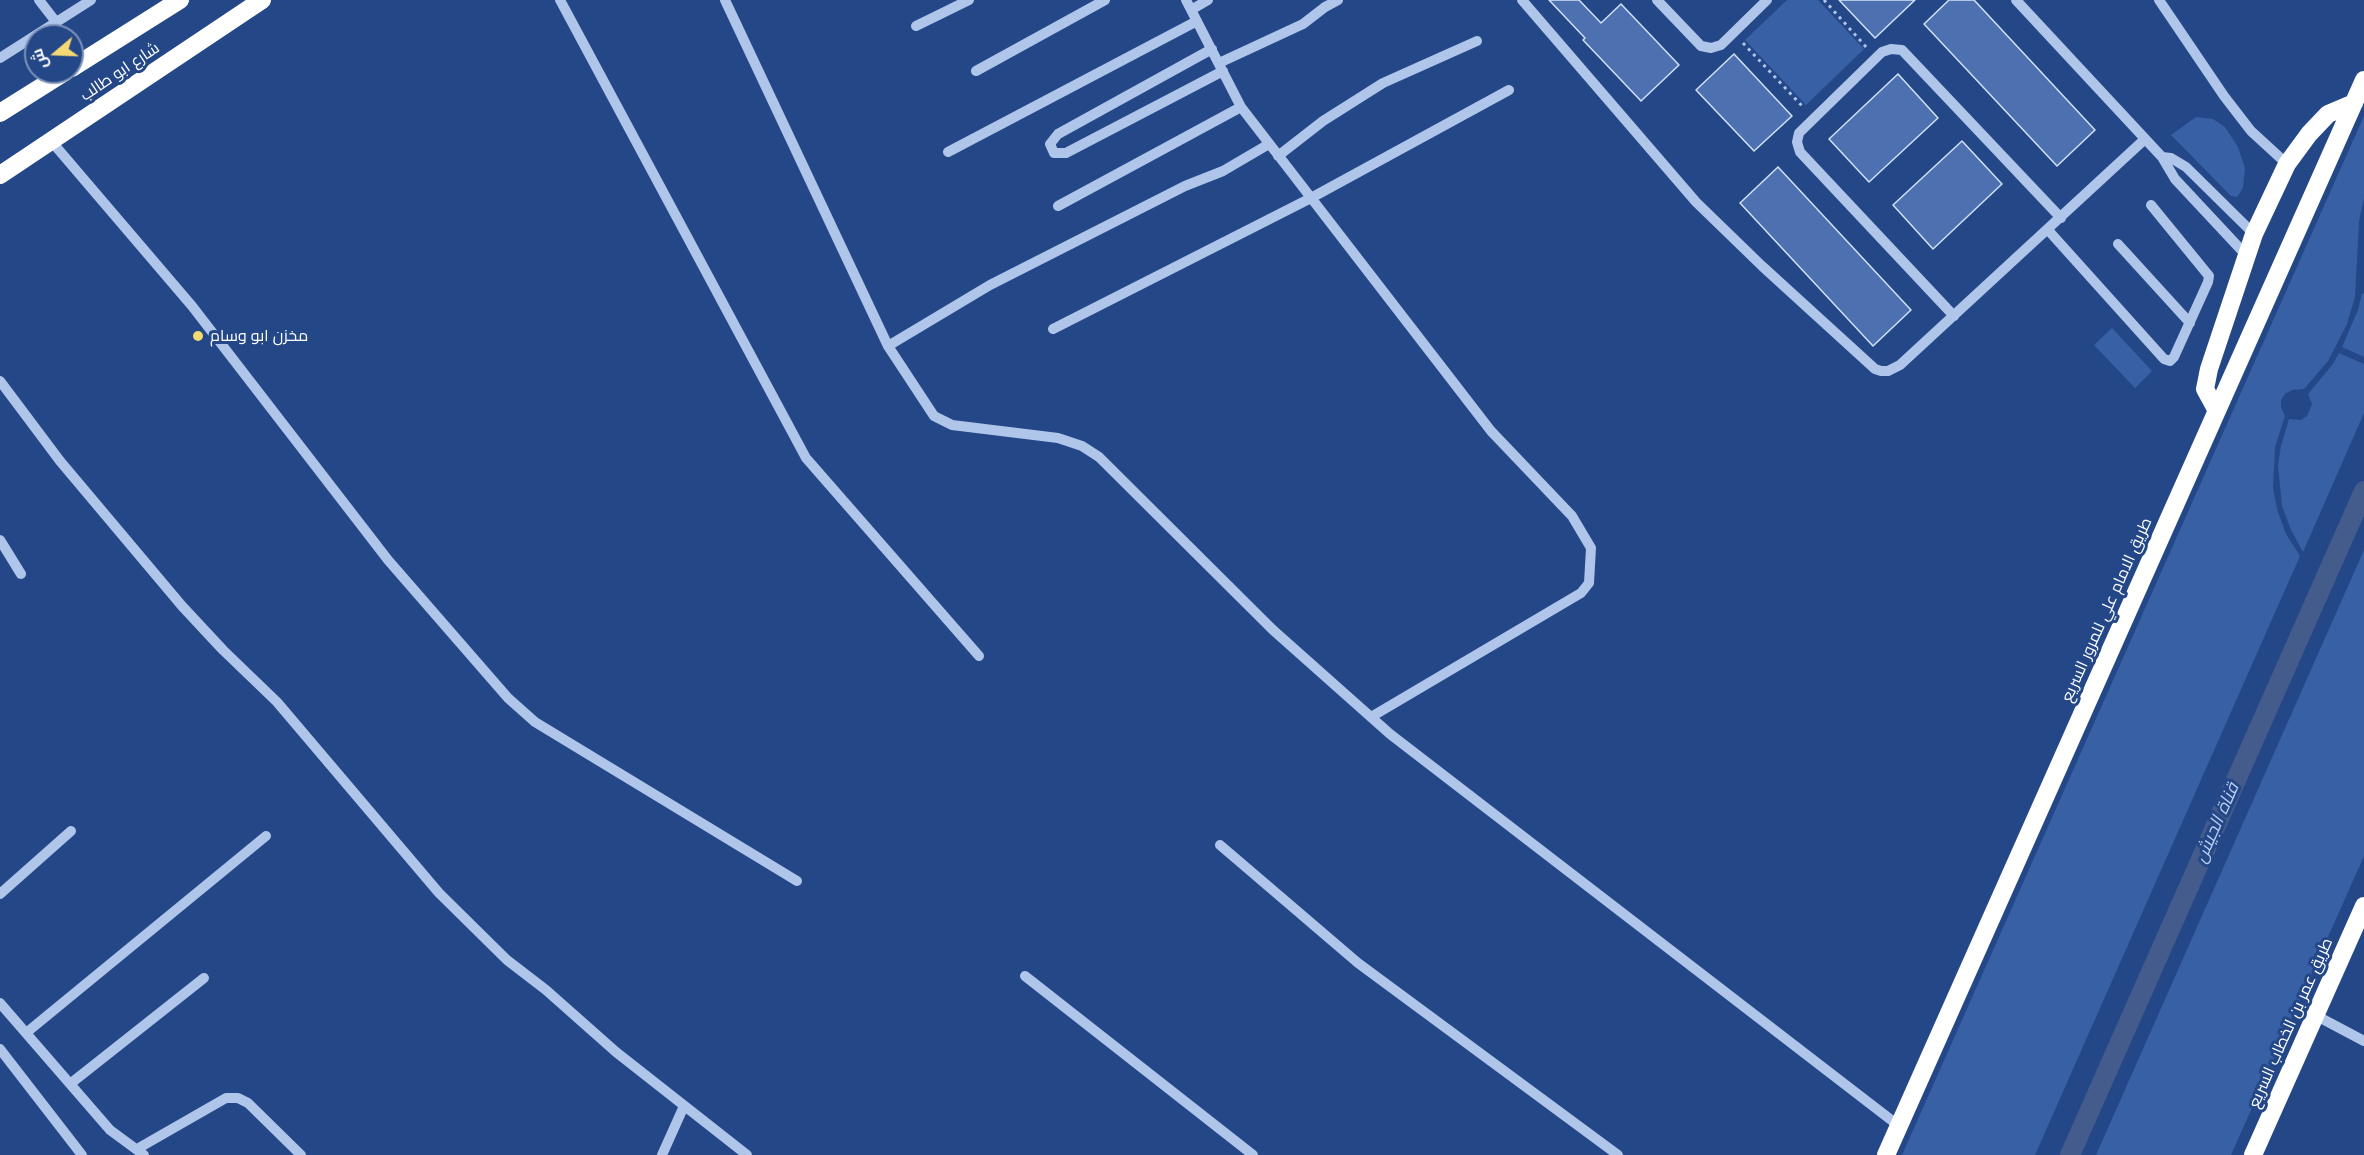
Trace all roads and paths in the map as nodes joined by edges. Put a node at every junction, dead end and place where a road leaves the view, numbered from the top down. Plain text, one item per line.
1 (39, 0) edge
2 (91, 0) edge
3 (180, 0) edge
4 (262, 0) edge
5 (560, 0) edge
6 (725, 0) edge
7 (969, 0) edge
8 (1105, 0) edge
9 (1208, 0) edge
10 (1338, 0) edge
11 (1522, 0) edge
12 (1657, 0) edge
13 (1767, 0) edge
14 (1824, 0) edge
15 (2016, 0) edge
16 (2159, 0) edge
17 (1188, 5) edge
18 (1197, 21) junction
19 (56, 22) junction
20 (916, 26) dead end
21 (1733, 32) junction
22 (1478, 41) dead end
23 (1212, 50) junction
24 (0, 58) edge
25 (1876, 58) junction
26 (84, 60) edge
27 (1221, 67) junction
28 (976, 71) dead end
29 (2364, 80) edge
30 (45, 84) edge
31 (1509, 90) dead end
32 (2354, 103) junction
33 (1241, 107) junction
34 (3, 110) edge
35 (1814, 118) junction
36 (2145, 139) junction
37 (52, 142) junction
38 (1269, 144) junction
39 (948, 152) dead end
40 (1278, 156) junction
41 (2162, 157) junction
42 (2287, 164) junction
43 (0, 175) edge
44 (1311, 198) junction
45 (2151, 205) dead end
46 (1058, 206) dead end
47 (2061, 218) junction
48 (2048, 230) junction
49 (2254, 234) junction
50 (2118, 244) dead end
51 (2246, 255) junction
52 (1954, 316) junction
53 (2190, 323) junction
54 (1053, 329) dead end
55 (888, 346) junction
56 (0, 381) edge
57 (2217, 411) junction
58 (0, 540) edge
59 (21, 574) dead end
60 (979, 656) dead end
61 (1371, 717) junction
62 (71, 831) dead end
63 (267, 836) dead end
64 (1220, 845) dead end
65 (796, 881) dead end
66 (0, 894) edge
67 (2364, 906) edge
68 (1025, 976) dead end
69 (204, 978) dead end
70 (0, 1003) edge
71 (2315, 1015) junction
72 (26, 1033) junction
73 (2364, 1041) edge
74 (0, 1049) edge
75 (70, 1084) junction
76 (684, 1106) junction
77 (1899, 1126) junction
78 (141, 1152) edge
79 (82, 1155) edge
80 (301, 1155) edge
81 (662, 1155) edge
82 (747, 1155) edge
83 (1253, 1155) edge
84 (1618, 1155) edge
85 (1886, 1155) edge
86 (2253, 1155) edge

1 - 19 street
2 - 19 street
3 - 26 highway, شارع ابو طالب
4 - 37 highway, شارع ابو طالب
5 - 60 street
6 - 55 street
7 - 20 street
8 - 28 street
9 - 17 street
10 - 27 street
11 - 52 street
12 - 21 street
13 - 21 street
14 - 25 path
15 - 36 street
16 - 42 street
17 - 18 street
18 - 23 street
18 - 39 street
19 - 24 street
21 - 35 path
22 - 40 street
23 - 27 street
23 - 27 street
25 - 35 street
25 - 47 street
27 - 33 street
29 - 32 highway, طريق الامام علي للمرور السريع
30 - 34 highway, شارع ابو طالب
31 - 44 street
32 - 42 highway
32 - 57 highway, طريق الامام علي للمرور السريع
33 - 38 street
33 - 46 street
35 - 52 street
36 - 41 street
36 - 47 street
37 - 43 highway, شارع ابو طالب
37 - 65 street
38 - 40 street
38 - 55 street
40 - 44 street
41 - 49 street
41 - 51 street
42 - 49 highway
44 - 54 street
44 - 61 street
45 - 53 street
47 - 48 street
48 - 52 street
48 - 53 street
49 - 51 highway
50 - 53 street
51 - 57 highway
55 - 61 street
56 - 76 street
57 - 77 highway, طريق الامام علي للمرور السريع
58 - 59 street
61 - 77 street
62 - 66 street
63 - 72 street
64 - 84 street
67 - 71 highway, طريق عمر بن الخطاب السريع
68 - 83 street
69 - 75 street
70 - 72 street
71 - 73 street
71 - 86 highway, طريق عمر بن الخطاب السريع
72 - 75 street
74 - 79 street
75 - 78 street
76 - 81 street
76 - 82 street
77 - 85 highway, طريق الامام علي للمرور السريع
78 - 80 street

